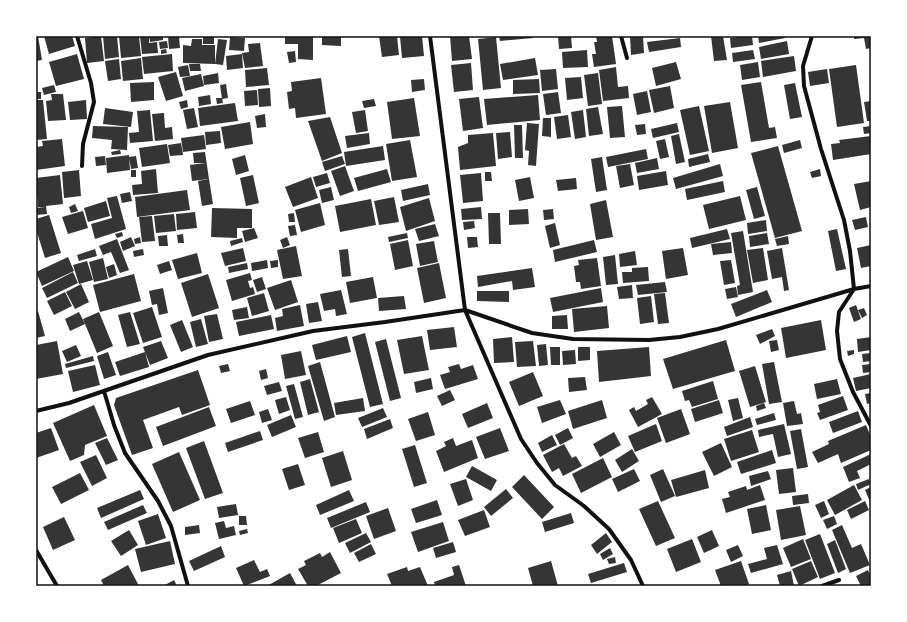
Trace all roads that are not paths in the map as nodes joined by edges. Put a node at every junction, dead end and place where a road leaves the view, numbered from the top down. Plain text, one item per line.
1 (77, 36) edge
2 (430, 36) edge
3 (621, 36) edge
4 (812, 36) edge
5 (627, 58) dead end
6 (82, 166) dead end
7 (871, 286) edge
8 (854, 289) junction
9 (465, 310) junction
10 (104, 391) junction
11 (36, 411) edge
12 (871, 426) edge
13 (36, 550) edge
14 (839, 580) dead end
15 (57, 586) edge
16 (188, 586) edge
17 (643, 586) edge
18 (822, 586) edge

1 - 6 street
2 - 9 street
3 - 5 street
4 - 8 street
7 - 8 street
8 - 9 street
8 - 12 street
9 - 10 street
9 - 17 street
10 - 11 street
10 - 16 street
13 - 15 street
14 - 18 street

